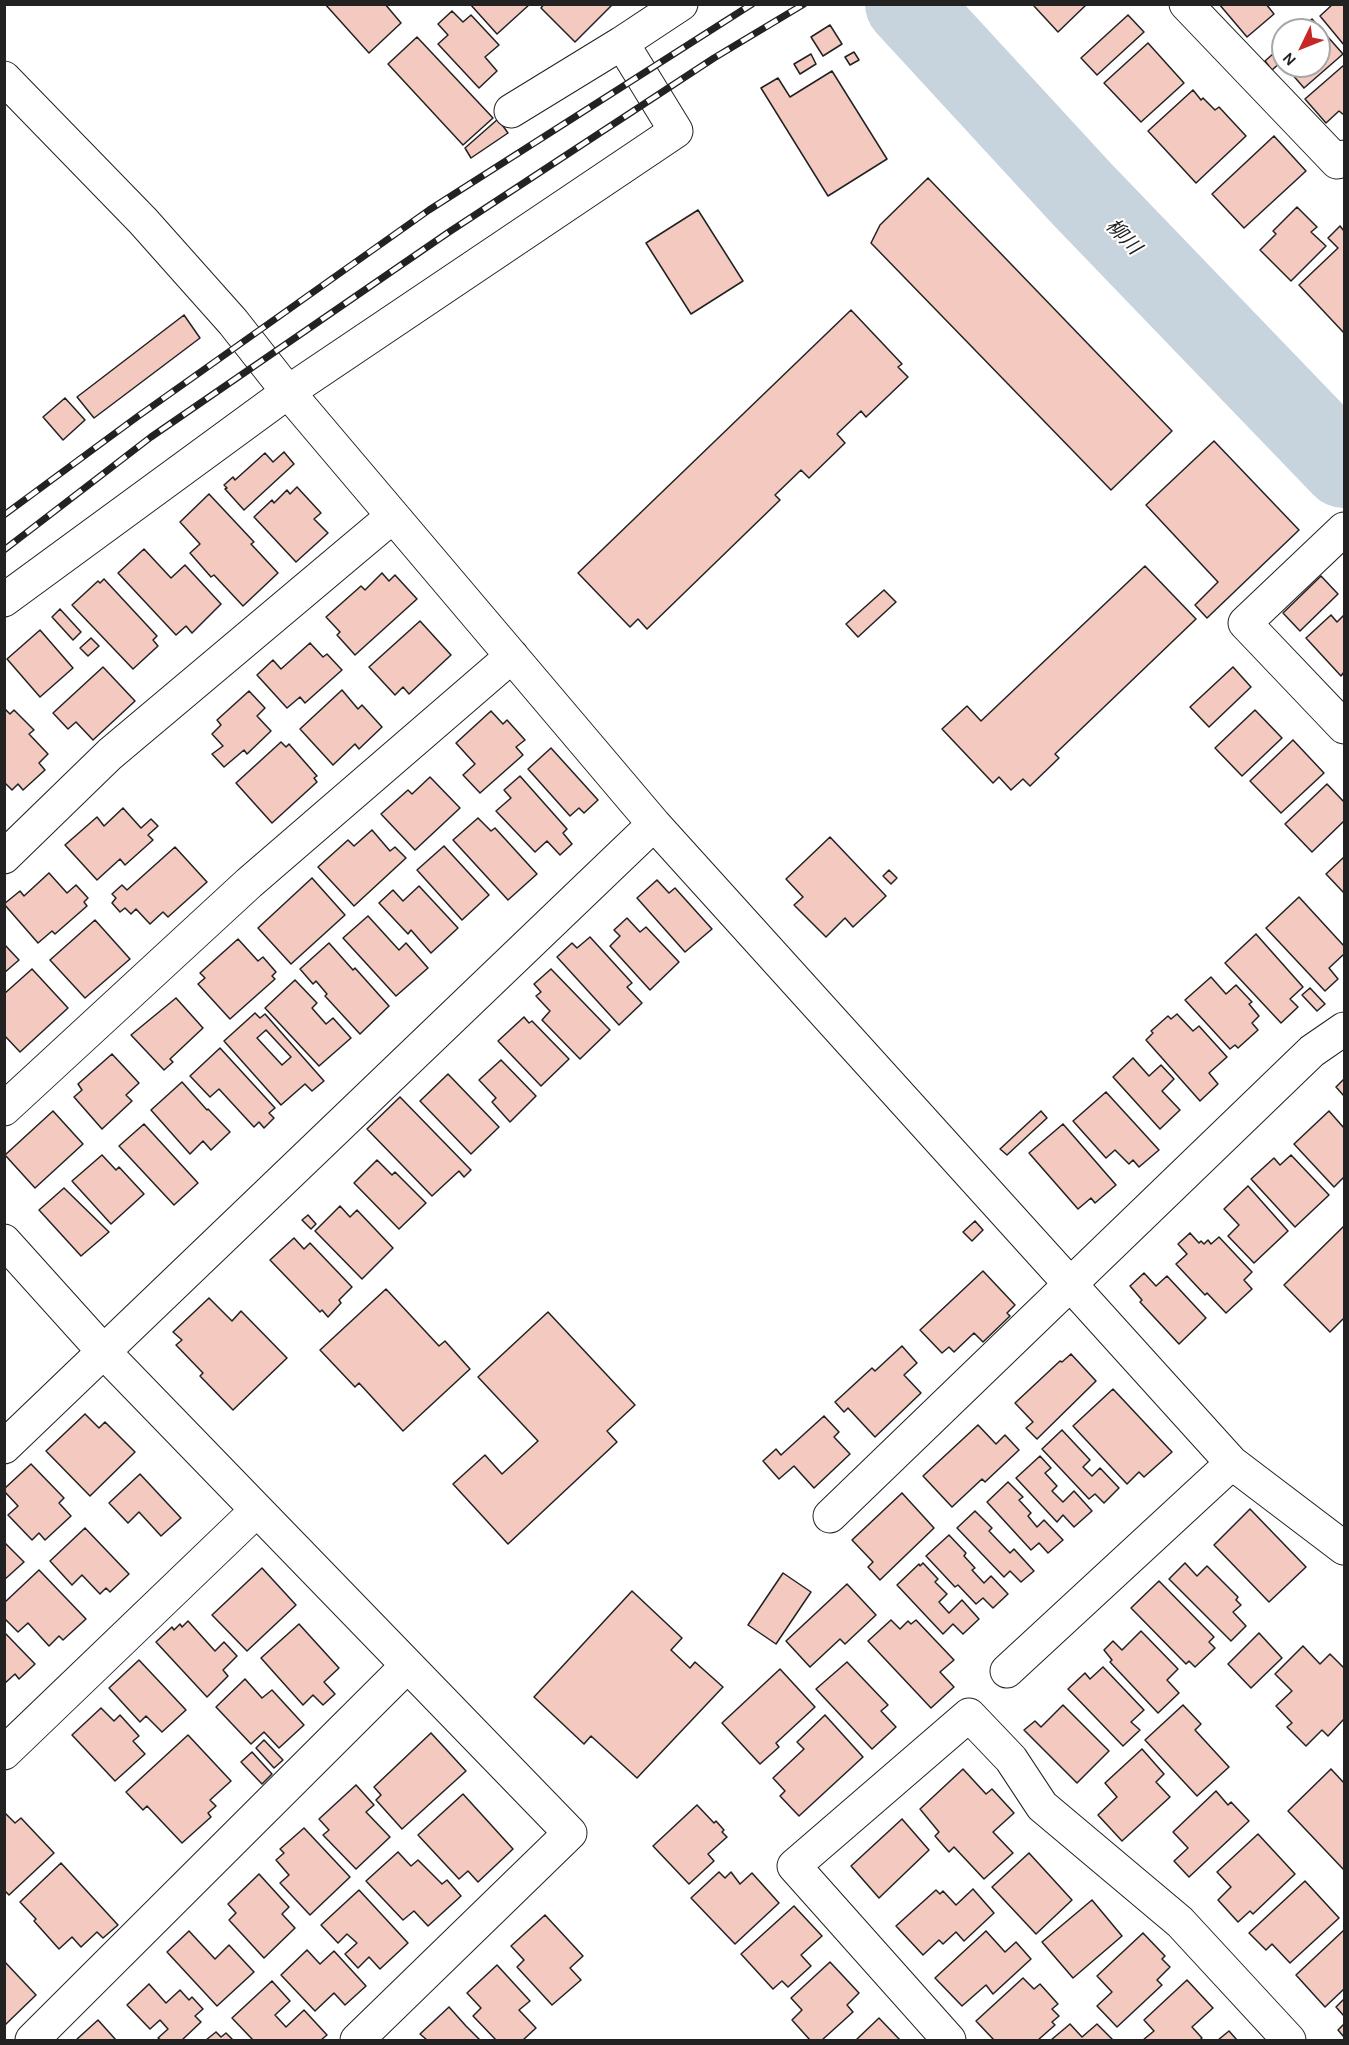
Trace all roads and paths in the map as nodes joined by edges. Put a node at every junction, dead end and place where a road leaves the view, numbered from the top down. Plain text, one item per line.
1 (1186, 4) edge
2 (681, 5) edge
3 (622, 43) junction
4 (4, 78) edge
5 (511, 111) dead end
6 (1344, 157) edge
7 (288, 392) junction
8 (393, 516) junction
9 (1344, 529) edge
10 (4, 600) edge
11 (512, 656) junction
12 (1344, 727) edge
13 (654, 824) junction
14 (4, 856) edge
15 (1344, 1029) edge
16 (4, 1109) edge
17 (4, 1241) edge
18 (1071, 1284) junction
19 (104, 1352) junction
20 (4, 1447) edge
21 (1232, 1463) junction
22 (257, 1510) junction
23 (830, 1516) dead end
24 (1344, 1548) edge
25 (407, 1666) junction
26 (1007, 1671) dead end
27 (4, 1753) edge
28 (32, 2040) edge
29 (357, 2040) edge
30 (949, 2040) edge
31 (1289, 2040) edge

1 - 6 street
2 - 3 street
3 - 5 street
3 - 7 street
4 - 7 street
7 - 8 street
7 - 10 street
8 - 11 street
8 - 14 street
9 - 12 street
11 - 13 street
11 - 16 street
13 - 18 street
13 - 19 street
15 - 18 street
17 - 19 street
18 - 21 street
18 - 23 street
19 - 20 street
19 - 22 street
21 - 24 street
21 - 26 street
22 - 25 street
22 - 27 street
25 - 28 street
25 - 29 street
30 - 31 street

